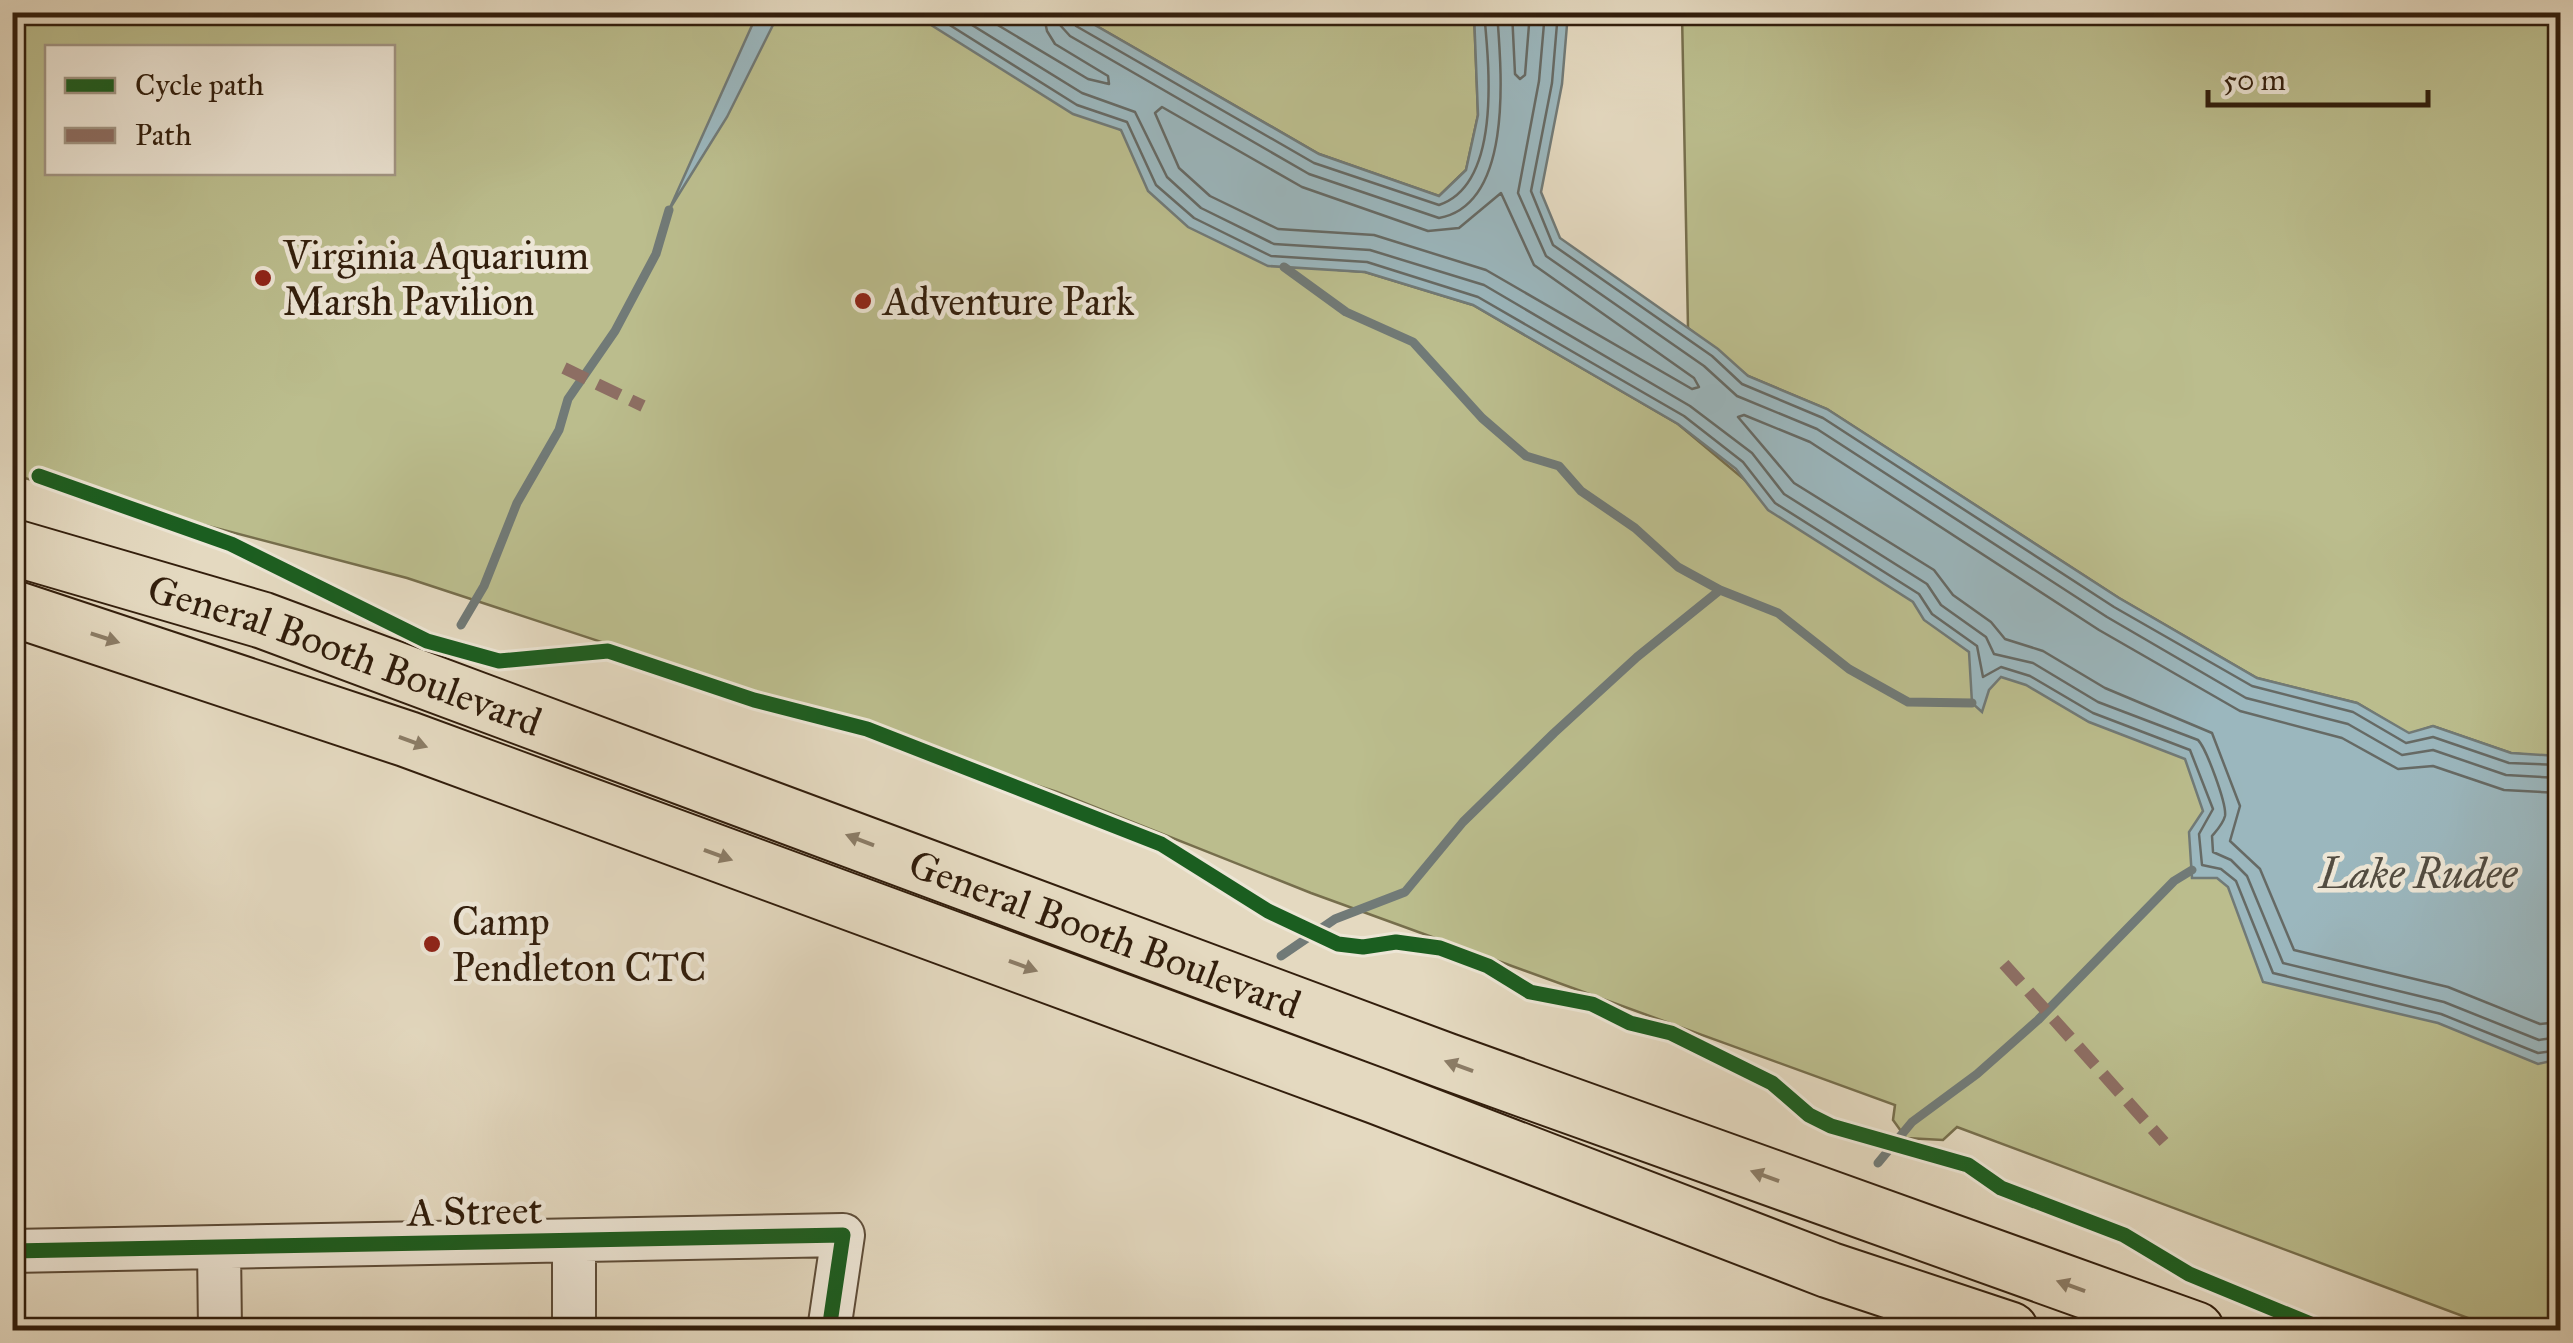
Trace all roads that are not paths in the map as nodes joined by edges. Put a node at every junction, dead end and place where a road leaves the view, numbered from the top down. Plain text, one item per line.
1 (12, 546) edge
2 (12, 608) edge
3 (574, 1242) junction
4 (219, 1248) junction
5 (12, 1252) edge
6 (220, 1330) edge
7 (574, 1330) edge
8 (830, 1330) edge
9 (2010, 1330) edge
10 (2196, 1330) edge

10 -> 1 highway, General Booth Boulevard
2 -> 9 highway, General Booth Boulevard
3 - 4 street, A Street
3 - 7 street
3 - 8 street, A Street
4 - 5 street, A Street
4 - 6 street

